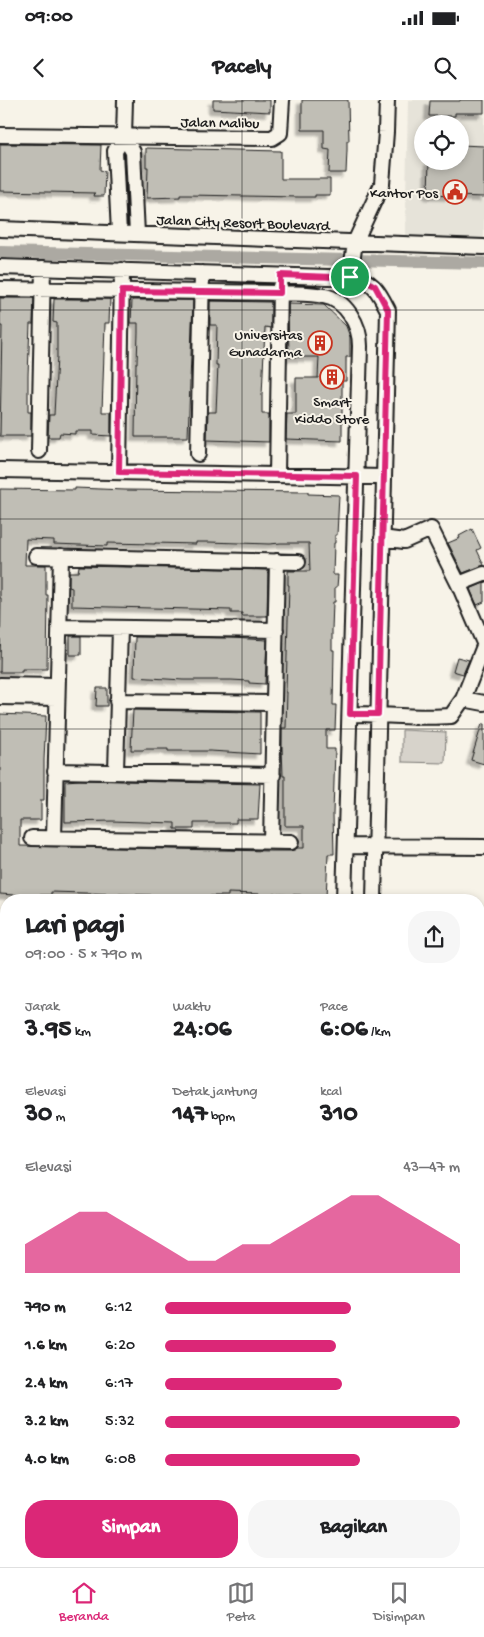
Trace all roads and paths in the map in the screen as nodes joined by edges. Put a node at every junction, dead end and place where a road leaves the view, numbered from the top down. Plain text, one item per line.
1 (125, 100) edge
2 (282, 100) edge
3 (387, 100) edge
4 (0, 135) edge
5 (124, 137) junction
6 (0, 229) edge
7 (119, 233) junction
8 (137, 234) junction
9 (354, 247) junction
10 (484, 247) edge
11 (0, 267) edge
12 (43, 268) junction
13 (122, 270) junction
14 (351, 272) junction
15 (202, 273) junction
16 (280, 275) junction
17 (0, 289) edge
18 (43, 290) junction
19 (122, 291) junction
20 (202, 292) junction
21 (280, 293) junction
22 (39, 451) dead end
23 (198, 454) dead end
24 (0, 470) edge
25 (119, 472) junction
26 (277, 475) junction
27 (357, 476) junction
28 (384, 477) junction
29 (382, 538) junction
30 (36, 556) dead end
31 (61, 556) junction
32 (277, 561) junction
33 (298, 562) dead end
34 (484, 574) edge
35 (459, 585) junction
36 (59, 627) junction
37 (120, 628) junction
38 (276, 630) junction
39 (484, 645) edge
40 (0, 685) edge
41 (57, 692) junction
42 (0, 697) edge
43 (463, 700) junction
44 (117, 701) junction
45 (484, 702) edge
46 (274, 703) junction
47 (350, 714) junction
48 (378, 714) junction
49 (55, 771) junction
50 (116, 771) junction
51 (273, 775) junction
52 (32, 838) dead end
53 (54, 838) junction
54 (271, 842) junction
55 (291, 842) dead end
56 (346, 846) junction
57 (375, 847) junction
58 (484, 847) edge
59 (344, 894) edge
60 (374, 894) edge

1 - 5 street
2 - 5 street, Jalan Malibu
3 - 9 street
4 - 5 street, Jalan Malibu
5 - 7 street
5 - 8 street
6 - 7 street, Jalan City Resort Boulevard
7 - 8 street, Jalan City Resort Boulevard
8 - 9 street, Jalan City Resort Boulevard
9 - 10 street, Jalan City Resort Boulevard
9 - 14 street
11 - 12 street
12 - 13 street
12 - 18 street
13 - 15 street
13 - 19 street
14 - 16 street
14 - 28 street
15 - 16 street
15 - 20 street
16 - 21 street
17 - 18 street
18 - 19 street
18 - 22 street
19 - 20 street
19 - 25 street
20 - 21 street
20 - 23 street
21 - 26 street
21 - 27 street
24 - 25 street
25 - 26 street
26 - 27 street
27 - 28 street
27 - 47 street
28 - 29 street
29 - 35 street
29 - 48 street
30 - 31 street
31 - 32 street
31 - 36 street
32 - 33 street
32 - 38 street
34 - 35 street
35 - 39 street
36 - 37 street
36 - 41 street
37 - 38 street
37 - 44 street
38 - 46 street
39 - 43 street
40 - 41 street
41 - 42 street
41 - 49 street
43 - 45 street
43 - 48 street
44 - 46 street
44 - 50 street
46 - 51 street
47 - 48 street
47 - 56 street
48 - 57 street
49 - 50 street
49 - 53 street
50 - 51 street
51 - 54 street
52 - 53 street
53 - 54 street
54 - 55 street
56 - 57 street
56 - 59 street
57 - 58 street
57 - 60 street

